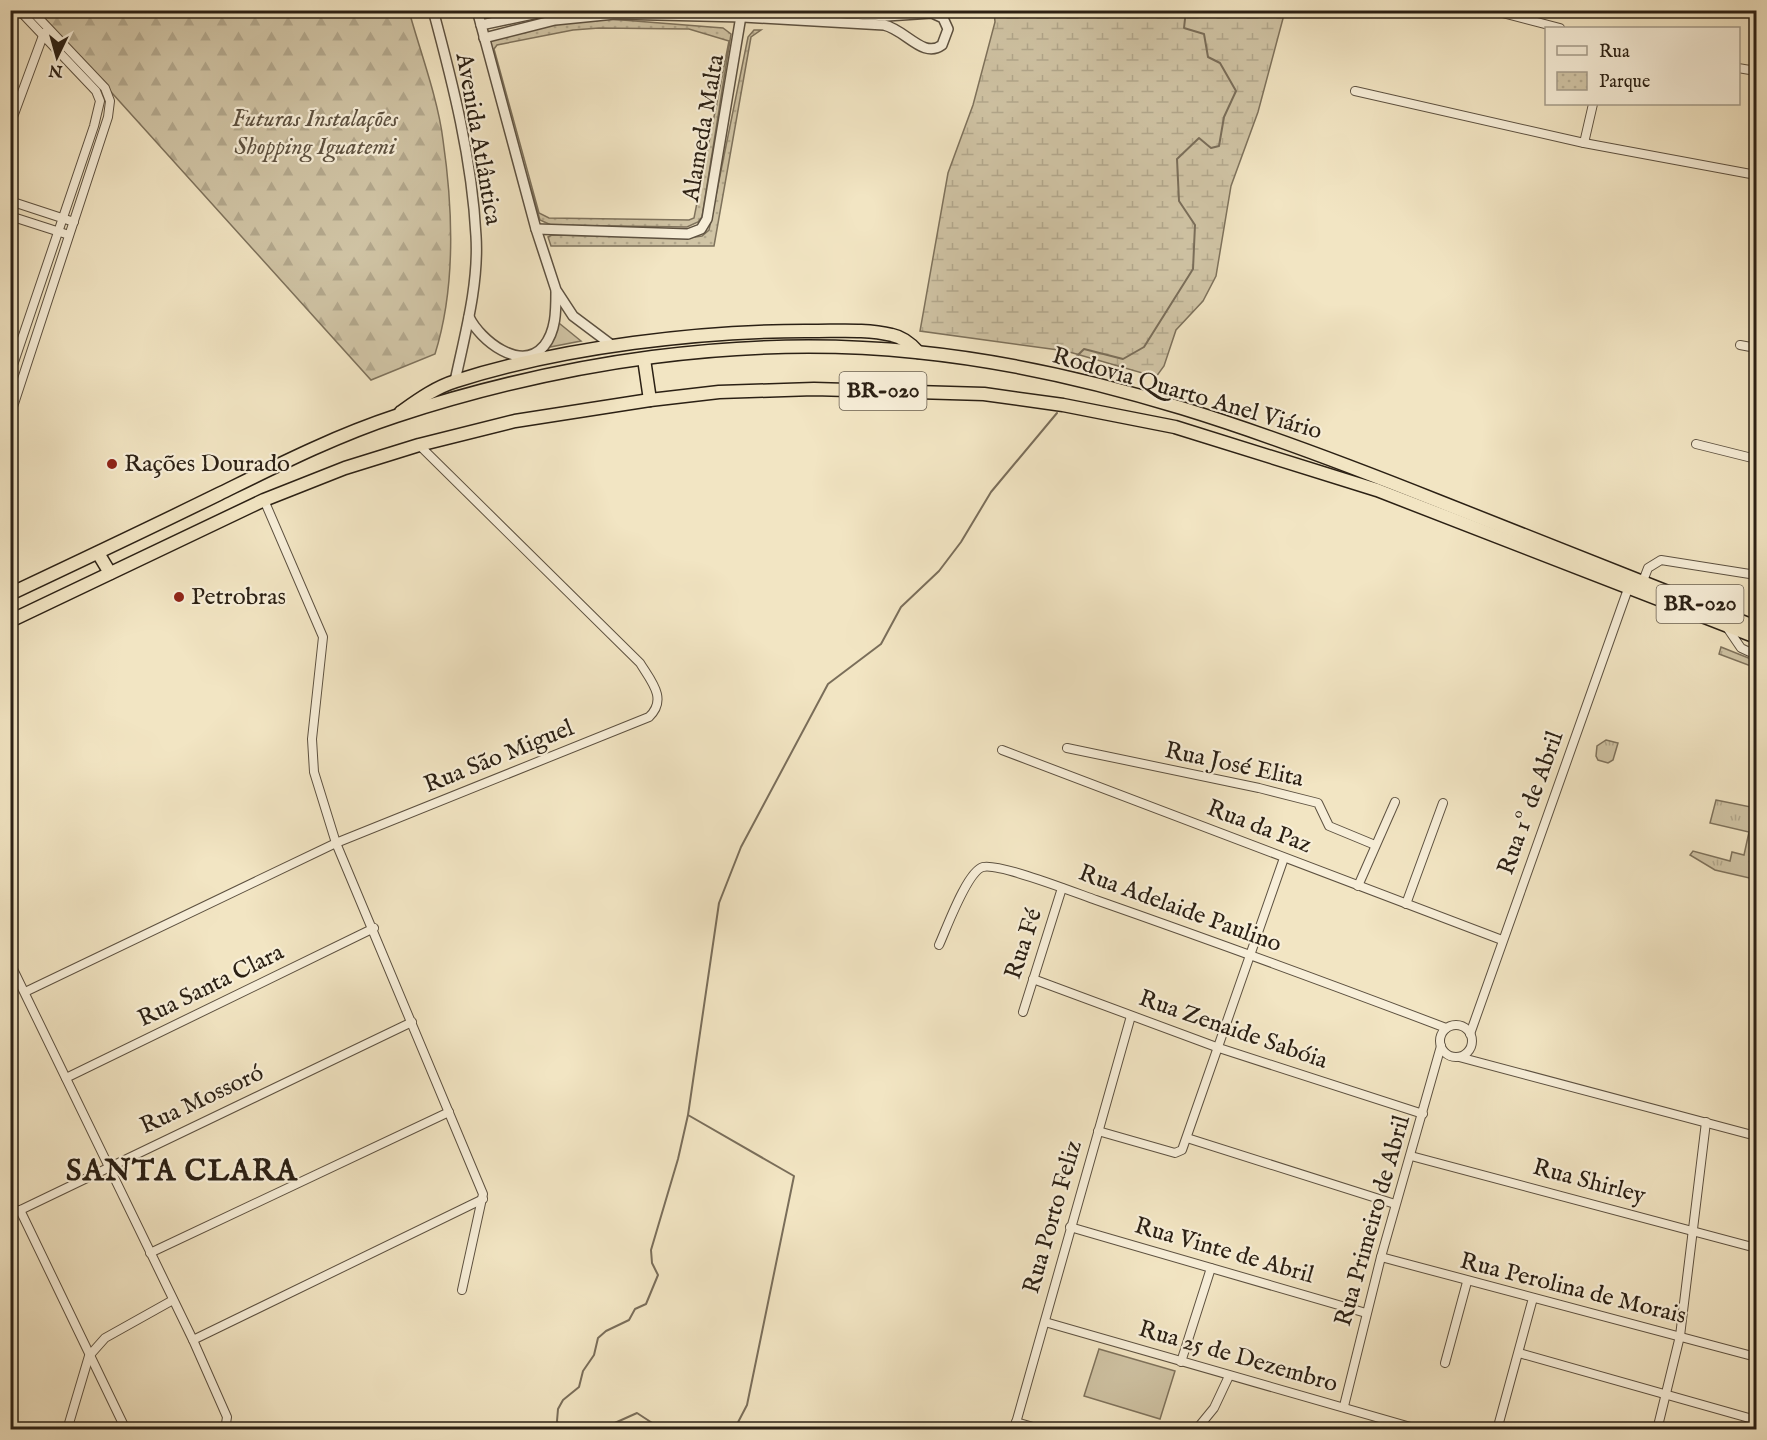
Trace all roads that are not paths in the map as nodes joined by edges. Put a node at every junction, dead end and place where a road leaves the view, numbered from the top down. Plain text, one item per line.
1 (19, 10) edge
2 (31, 10) edge
3 (433, 10) edge
4 (477, 10) edge
5 (552, 10) edge
6 (792, 10) edge
7 (1491, 10) edge
8 (743, 14) edge
9 (909, 14) junction
10 (481, 25) junction
11 (47, 26) junction
12 (1556, 27) edge
13 (905, 33) junction
14 (44, 35) junction
15 (484, 38) junction
16 (1740, 68) edge
17 (1756, 71) edge
18 (1355, 91) dead end
19 (1593, 105) edge
20 (10, 124) edge
21 (94, 126) junction
22 (104, 129) junction
23 (1584, 143) junction
24 (1756, 175) edge
25 (10, 201) edge
26 (10, 216) edge
27 (61, 218) junction
28 (74, 222) junction
29 (536, 229) junction
30 (57, 231) junction
31 (69, 236) junction
32 (556, 290) junction
33 (469, 317) junction
34 (1740, 345) dead end
35 (613, 346) junction
36 (1756, 348) edge
37 (918, 352) junction
38 (644, 359) junction
39 (10, 374) edge
40 (455, 381) junction
41 (13, 398) edge
42 (650, 400) junction
43 (10, 416) edge
44 (394, 417) junction
45 (1696, 444) dead end
46 (419, 445) junction
47 (1756, 459) edge
48 (264, 500) junction
49 (98, 553) junction
50 (110, 573) junction
51 (1756, 575) edge
52 (1643, 580) junction
53 (1629, 586) junction
54 (10, 594) edge
55 (10, 621) edge
56 (1725, 625) junction
57 (1755, 626) edge
58 (1756, 655) edge
59 (1067, 748) dead end
60 (1002, 750) dead end
61 (1395, 802) dead end
62 (1443, 803) dead end
63 (336, 843) junction
64 (1375, 845) junction
65 (1284, 858) junction
66 (1358, 886) junction
67 (1062, 888) junction
68 (1406, 904) junction
69 (374, 928) junction
70 (1502, 940) junction
71 (939, 945) dead end
72 (1251, 954) junction
73 (10, 963) edge
74 (1033, 979) junction
75 (25, 992) junction
76 (1023, 1012) dead end
77 (1131, 1016) junction
78 (412, 1022) junction
79 (1446, 1029) junction
80 (1470, 1034) junction
81 (1441, 1046) junction
82 (1219, 1048) junction
83 (1459, 1057) junction
84 (66, 1078) junction
85 (449, 1112) junction
86 (1423, 1114) junction
87 (1706, 1122) junction
88 (1098, 1131) junction
89 (1756, 1136) edge
90 (1187, 1138) junction
91 (1411, 1156) junction
92 (107, 1167) junction
93 (483, 1199) junction
94 (1395, 1204) junction
95 (20, 1210) junction
96 (10, 1215) edge
97 (1070, 1227) junction
98 (1692, 1229) junction
99 (1756, 1248) edge
100 (150, 1253) junction
101 (1381, 1257) junction
102 (1210, 1269) junction
103 (1467, 1282) junction
104 (462, 1290) dead end
105 (1533, 1298) junction
106 (173, 1300) junction
107 (1366, 1313) junction
108 (1044, 1322) junction
109 (1680, 1336) junction
110 (193, 1340) junction
111 (1519, 1353) junction
112 (89, 1356) junction
113 (1756, 1357) edge
114 (1182, 1362) junction
115 (1444, 1363) dead end
116 (1229, 1376) junction
117 (1667, 1393) junction
118 (1344, 1406) junction
119 (1756, 1420) edge
120 (1015, 1426) edge
121 (67, 1430) edge
122 (126, 1430) edge
123 (225, 1430) edge
124 (1043, 1430) edge
125 (1196, 1430) edge
126 (1421, 1430) edge
127 (1497, 1430) edge
128 (1657, 1430) edge

1 - 14 street
2 - 11 street
3 - 33 street, Avenida Atlântica
4 - 10 street, Avenida Atlântica
5 - 10 street
6 - 9 street
7 - 12 street
8 - 13 street
8 - 15 street
8 - 29 street, Alameda Malta
9 - 13 street
9 - 13 street
10 - 15 street, Avenida Atlântica
11 - 14 street
11 - 22 street
14 - 20 street
14 - 21 street
15 - 29 street, Avenida Atlântica
16 - 17 street
18 - 23 street
19 - 23 street
21 - 22 street
21 - 27 street
22 - 28 street
23 - 24 street
25 - 27 street
26 - 30 street
27 - 28 street
27 - 30 street
28 - 31 street
29 - 32 street, Avenida Atlântica
30 - 31 street
30 - 39 street
31 - 41 street
32 - 33 street
32 - 35 street, Avenida Atlântica
33 - 40 street, Avenida Atlântica
34 - 36 street
35 - 37 highway
35 - 40 highway
37 - 38 highway, Rodovia Quarto Anel Viário / BR-020
37 - 52 highway, Rodovia Quarto Anel Viário / BR-020
38 - 42 highway
38 - 44 highway, Rodovia Quarto Anel Viário / BR-020
40 - 44 highway
41 - 43 street
42 - 46 highway, Rodovia Quarto Anel Viário / BR-020
42 - 53 highway, Rodovia Quarto Anel Viário / BR-020
44 - 49 highway, Rodovia Quarto Anel Viário / BR-020
45 - 47 street
46 - 48 highway, Rodovia Quarto Anel Viário / BR-020
46 - 63 street, Rua São Miguel
48 - 50 highway, Rodovia Quarto Anel Viário / BR-020
48 - 63 street
49 - 50 highway
49 - 54 highway, Rodovia Quarto Anel Viário / BR-020
50 - 55 highway, Rodovia Quarto Anel Viário / BR-020
51 - 52 street
52 - 57 highway, Rodovia Quarto Anel Viário / BR-020
53 - 56 highway, Rodovia Quarto Anel Viário / BR-020
53 - 70 street, Rua 1º de Abril
56 - 57 highway, Rodovia Quarto Anel Viário / BR-020
56 - 58 street
59 - 64 street, Rua José Elita
60 - 65 street, Rua da Paz
61 - 64 street
62 - 68 street
63 - 69 street
63 - 75 street, Rua São Miguel
64 - 66 street
65 - 66 street, Rua da Paz
65 - 72 street
66 - 68 street, Rua da Paz
67 - 71 street, Rua Adelaide Paulino
67 - 72 street, Rua Adelaide Paulino
67 - 74 street, Rua Fé
68 - 70 street, Rua da Paz
69 - 78 street
69 - 84 street, Rua Santa Clara
70 - 80 street, Rua 1º de Abril
72 - 79 street, Rua Adelaide Paulino
72 - 82 street
73 - 75 street
74 - 76 street, Rua Fé
74 - 77 street, Rua Zenaide Sabóia
75 - 84 street
77 - 82 street, Rua Zenaide Sabóia
77 - 88 street, Rua Porto Feliz
78 - 85 street
78 - 92 street, Rua Mossoró
79 - 80 street
79 - 81 street
80 - 83 street
81 - 83 street
81 - 86 street, Rua Primeiro de Abril
82 - 86 street, Rua Zenaide Sabóia
82 - 90 street
83 - 87 street
84 - 92 street
85 - 93 street
85 - 100 street
86 - 91 street, Rua Primeiro de Abril
87 - 89 street
87 - 98 street
88 - 90 street
88 - 97 street, Rua Porto Feliz
90 - 94 street
91 - 94 street, Rua Primeiro de Abril
91 - 98 street, Rua Shirley
92 - 95 street, Rua Mossoró
92 - 100 street
93 - 104 street
93 - 110 street
94 - 101 street, Rua Primeiro de Abril
95 - 96 street, Rua Mossoró
95 - 112 street
97 - 102 street, Rua Vinte de Abril
97 - 108 street, Rua Porto Feliz
98 - 99 street, Rua Shirley
98 - 109 street
100 - 106 street
101 - 103 street, Rua Perolina de Morais
101 - 107 street, Rua Primeiro de Abril
102 - 107 street, Rua Vinte de Abril
102 - 114 street
103 - 105 street, Rua Perolina de Morais
103 - 115 street
105 - 109 street, Rua Perolina de Morais
105 - 111 street
106 - 110 street
106 - 112 street
107 - 118 street, Rua Primeiro de Abril
108 - 114 street, Rua 25 de Dezembro
108 - 120 street, Rua Porto Feliz
109 - 113 street, Rua Perolina de Morais
109 - 117 street
110 - 123 street
111 - 117 street
111 - 127 street
112 - 121 street
112 - 122 street
114 - 116 street, Rua 25 de Dezembro
116 - 118 street, Rua 25 de Dezembro
116 - 125 street
117 - 119 street
117 - 128 street
118 - 126 street, Rua 25 de Dezembro
120 - 124 street

